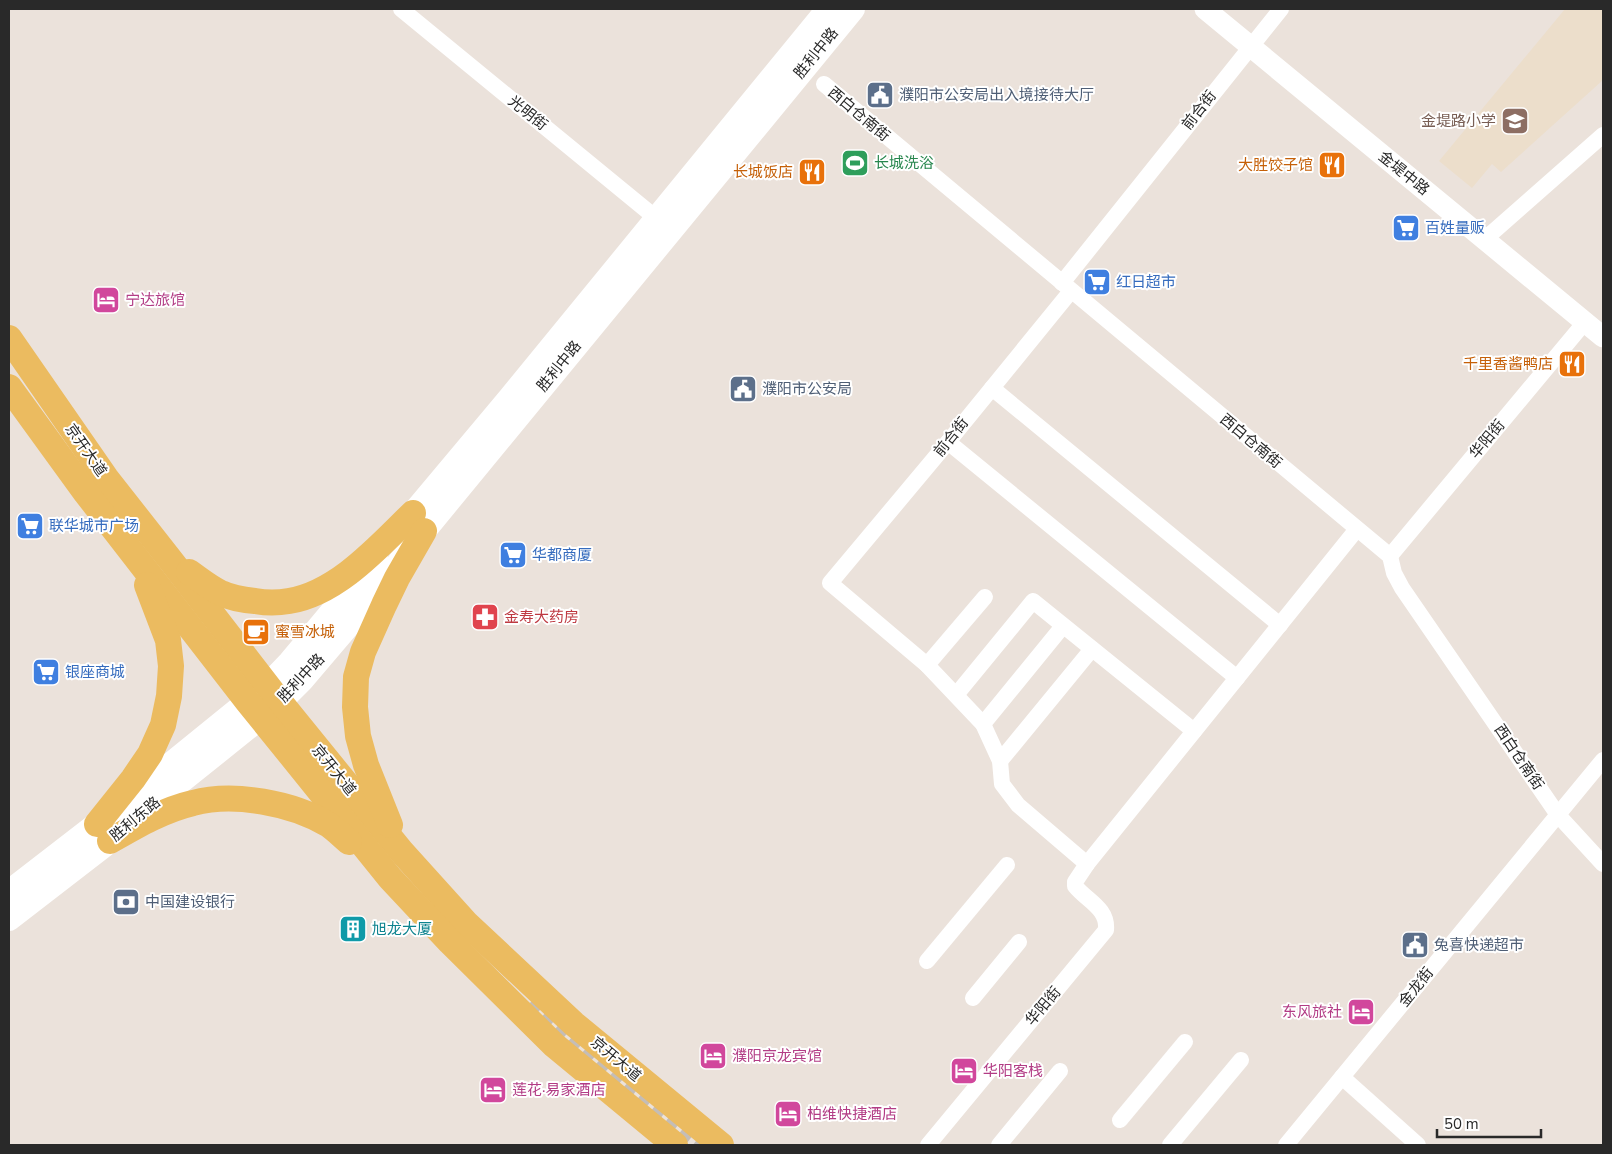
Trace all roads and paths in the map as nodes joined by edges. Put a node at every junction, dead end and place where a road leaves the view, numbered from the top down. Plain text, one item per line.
1 (401, 9) edge
2 (828, 9) edge
3 (853, 9) edge
4 (1205, 9) edge
5 (1281, 9) edge
6 (1250, 46) junction
7 (824, 84) dead end
8 (1603, 135) edge
9 (656, 218) junction
10 (1485, 239) junction
11 (1067, 287) junction
12 (1585, 322) junction
13 (1603, 337) edge
14 (9, 338) edge
15 (9, 387) edge
16 (992, 388) junction
17 (948, 442) junction
18 (418, 522) junction
19 (1357, 529) junction
20 (1390, 556) junction
21 (137, 559) junction
22 (172, 562) junction
23 (985, 596) dead end
24 (1280, 625) junction
25 (1063, 626) junction
26 (1092, 649) junction
27 (928, 665) junction
28 (1237, 678) junction
29 (956, 695) junction
30 (264, 702) junction
31 (983, 724) junction
32 (1194, 732) junction
33 (1603, 760) edge
34 (1000, 761) junction
35 (1558, 815) junction
36 (103, 833) junction
37 (401, 851) junction
38 (1087, 864) junction
39 (1603, 864) edge
40 (1007, 865) dead end
41 (390, 878) junction
42 (9, 892) edge
43 (9, 919) edge
44 (1019, 942) dead end
45 (927, 960) dead end
46 (973, 998) dead end
47 (1184, 1042) dead end
48 (1241, 1060) dead end
49 (1060, 1071) dead end
50 (1342, 1077) junction
51 (1120, 1120) dead end
52 (675, 1145) edge
53 (721, 1145) edge
54 (928, 1145) edge
55 (999, 1145) edge
56 (1170, 1145) edge
57 (1286, 1145) edge
58 (1418, 1145) edge

1 - 9 street, 光明街
2 - 9 main road, 胜利中路
3 - 18 main road, 胜利中路
4 - 6 street, 金堤中路
5 - 6 street, 前合街
6 - 10 street, 金堤中路
6 - 11 street, 前合街
7 - 11 street, 西白仓南街
8 - 10 street
9 - 18 main road, 胜利中路
10 - 12 street, 金堤中路
11 - 16 street, 前合街
11 - 19 street, 西白仓南街
12 - 13 street, 金堤中路
12 - 20 street, 华阳街
14 - 22 main road, 京开大道
15 - 21 main road, 京开大道
16 - 17 street, 前合街
16 - 24 street
17 - 27 street, 前合街
17 - 28 street
18 - 22 main road
18 - 30 main road, 胜利中路
18 - 37 main road
19 - 20 street, 西白仓南街
19 - 24 street
20 - 35 street, 西白仓南街
21 - 30 main road, 京开大道
21 - 36 main road
22 - 30 main road, 京开大道
23 - 27 street
24 - 28 street
25 - 26 street
25 - 29 street
25 - 31 street
26 - 32 street
26 - 34 street
27 - 29 street
28 - 32 street
29 - 31 street
30 - 36 main road, 胜利东路
30 - 37 main road, 京开大道
30 - 41 main road, 京开大道
31 - 34 street
32 - 38 street
33 - 35 street, 金龙街
34 - 38 street
35 - 39 street, 西白仓南街
35 - 50 street, 金龙街
36 - 41 main road
36 - 42 main road, 胜利东路
36 - 43 main road, 胜利东路
37 - 53 main road, 京开大道
38 - 54 street, 华阳街
40 - 45 street
41 - 52 main road, 京开大道
44 - 46 street
47 - 51 street
48 - 56 street
49 - 55 street
50 - 57 street, 金龙街
50 - 58 street

